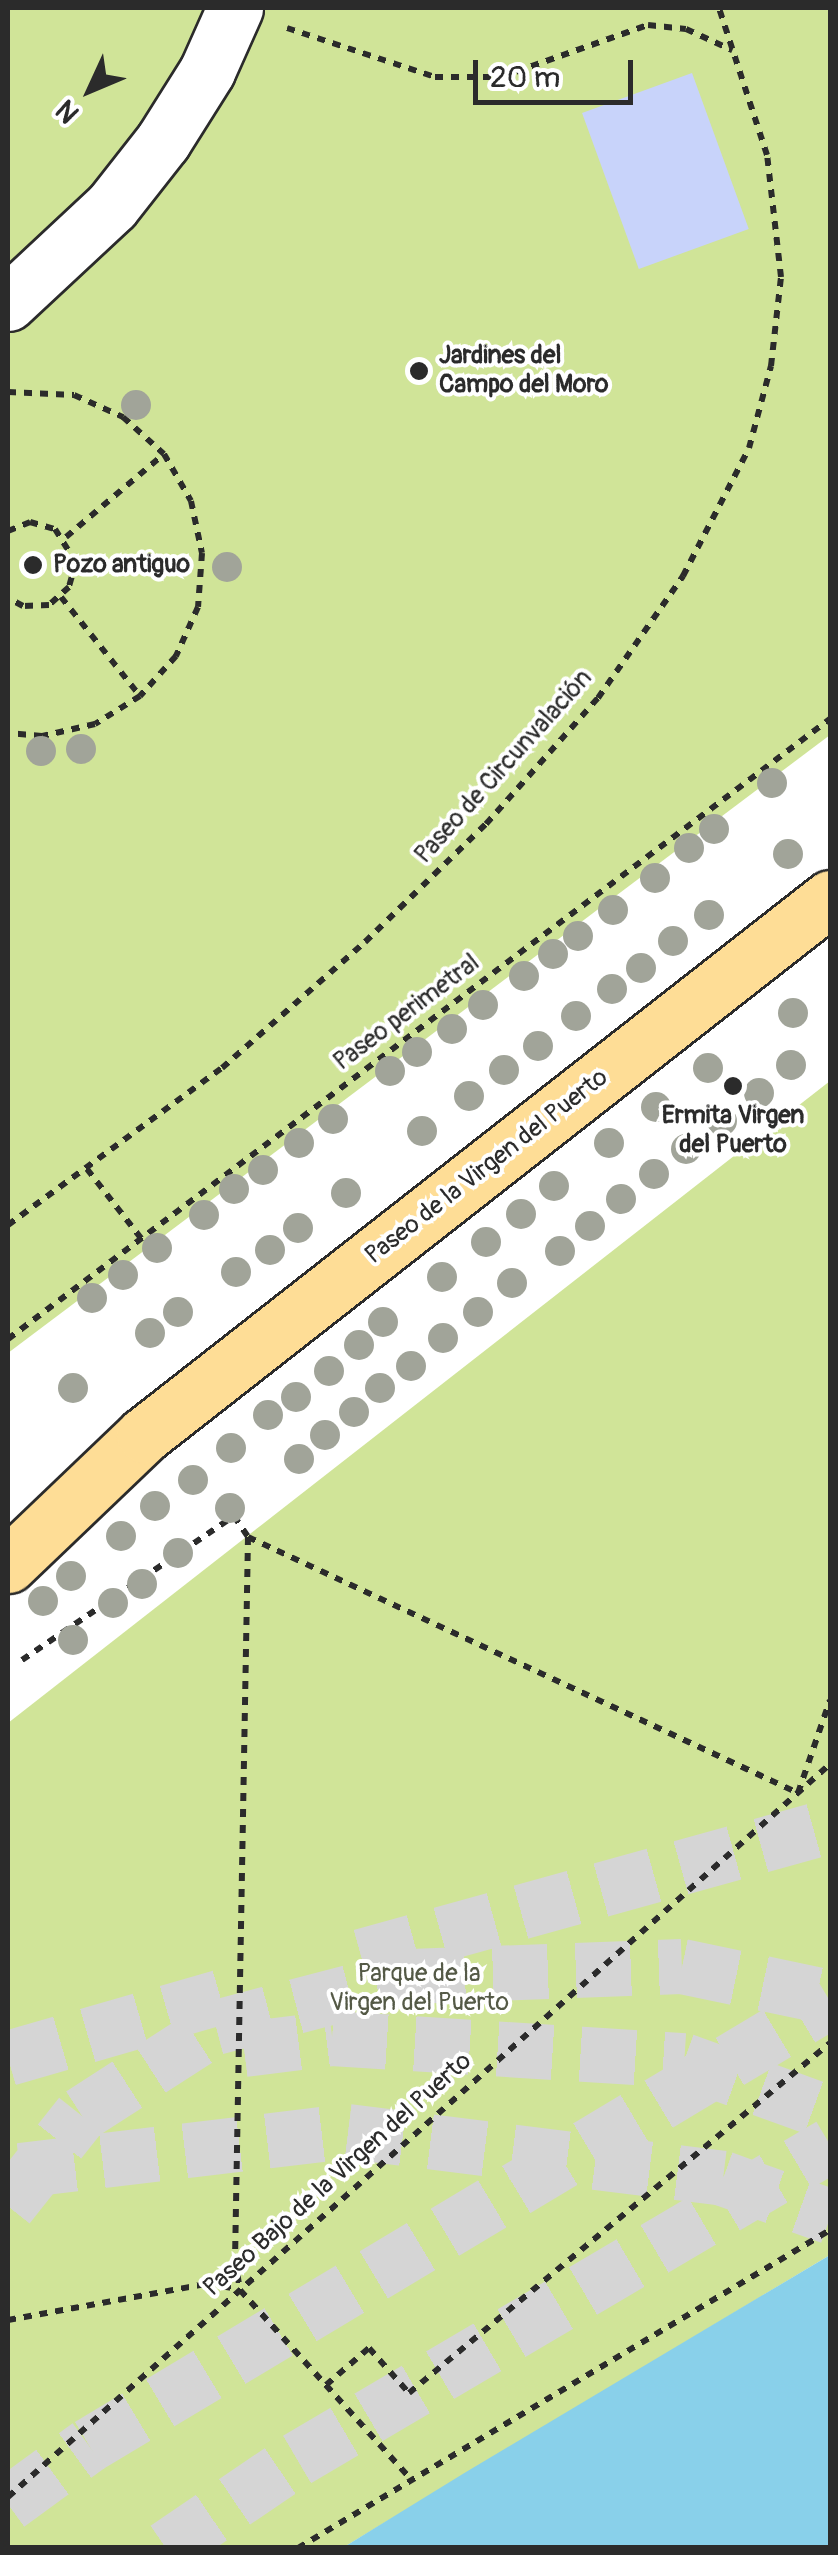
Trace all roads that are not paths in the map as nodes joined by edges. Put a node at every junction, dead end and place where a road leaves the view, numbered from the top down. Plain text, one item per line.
1 (256, 16) edge
2 (8, 303) edge
3 (830, 898) edge
4 (144, 1436) junction
5 (8, 1524) edge
6 (8, 1539) edge
7 (8, 1564) edge

1 - 2 street
3 - 4 main road, Paseo de la Virgen del Puerto
4 - 5 main road, Paseo de la Virgen del Puerto
4 - 6 street, Paseo de la Virgen del Puerto
4 - 7 main road, Paseo de la Virgen del Puerto

